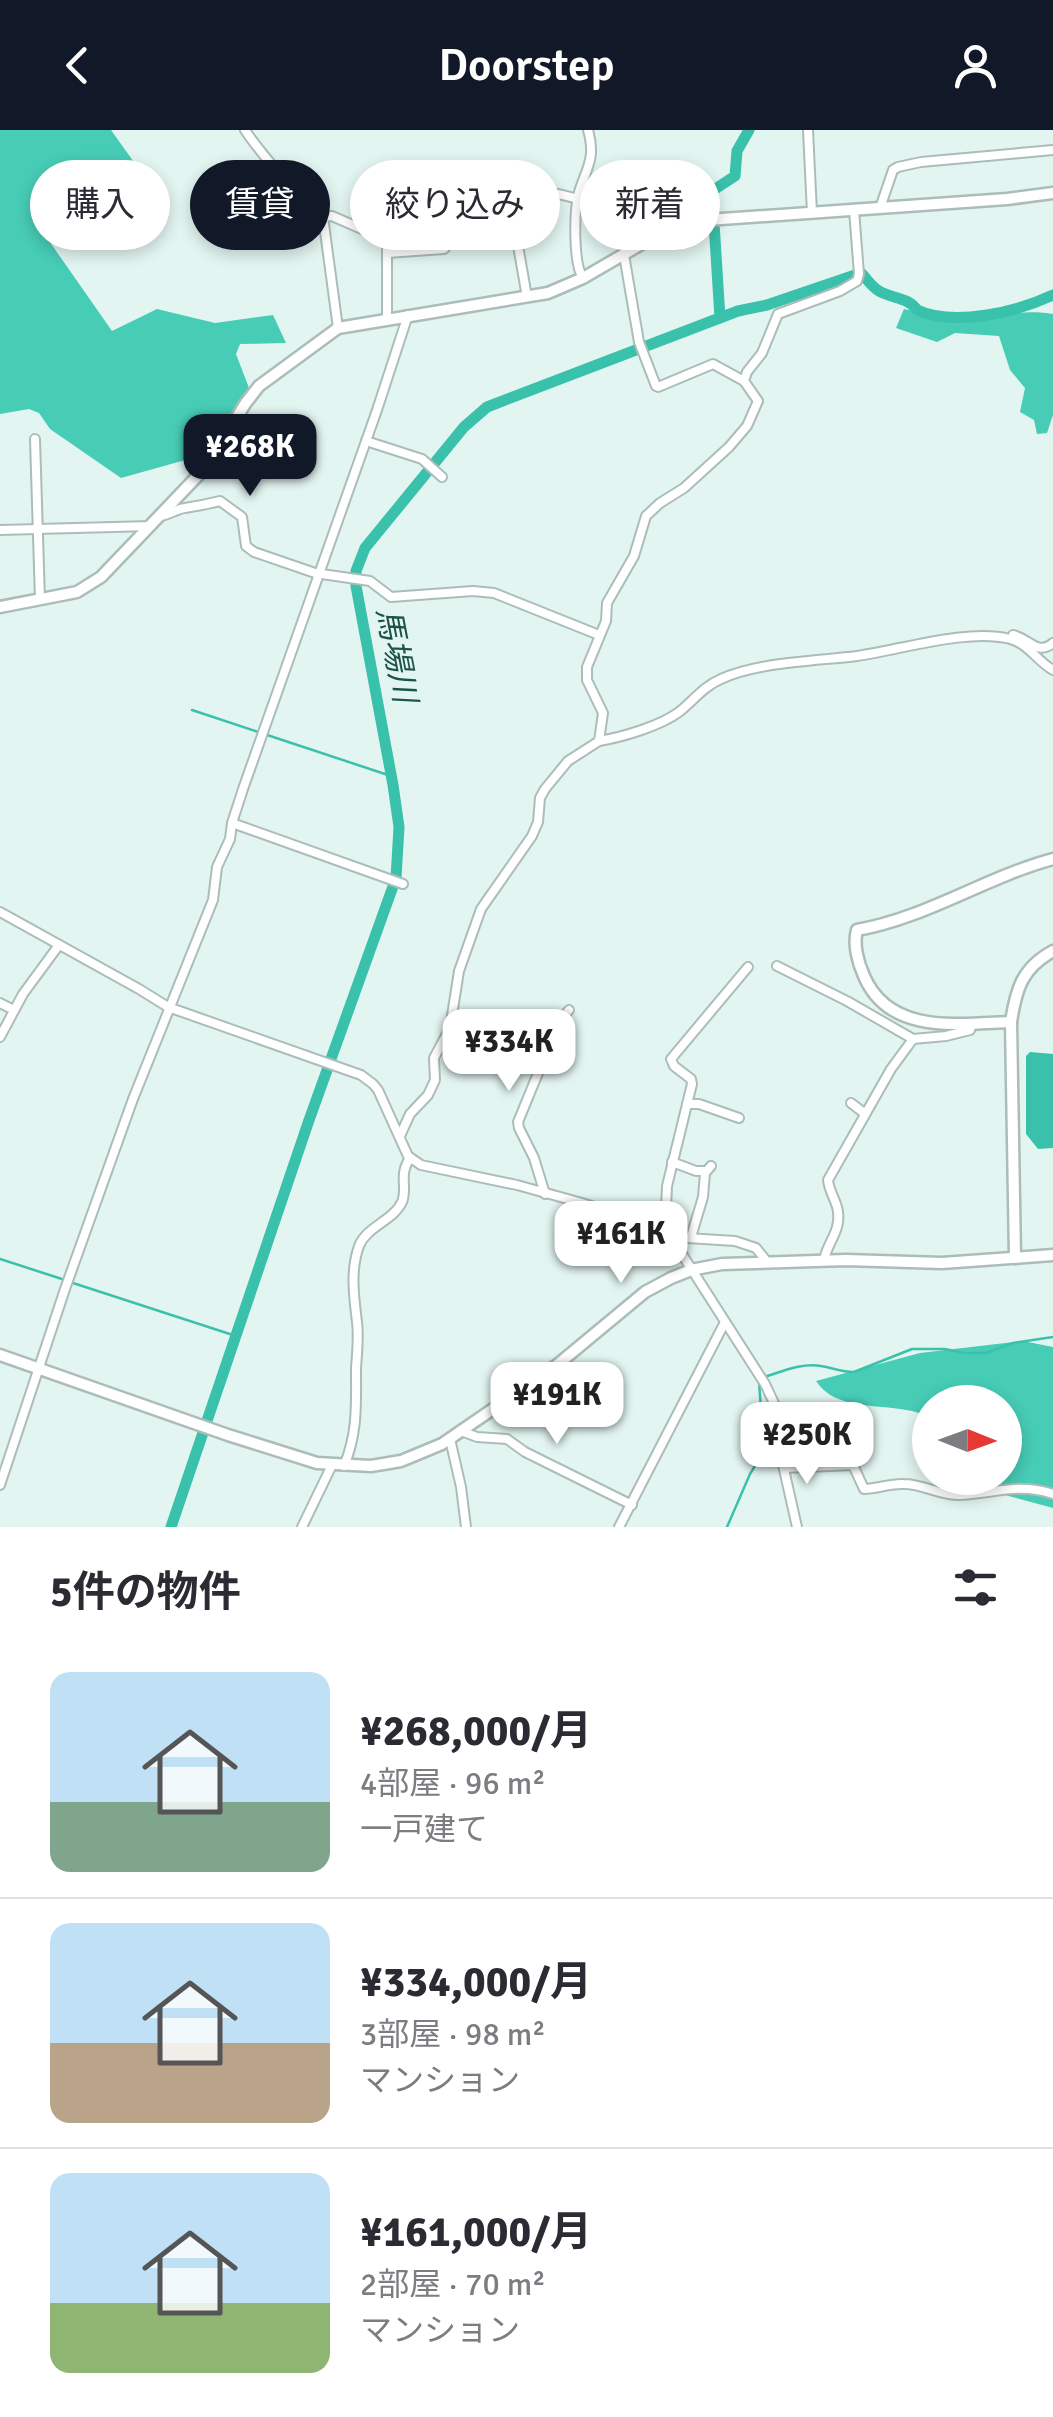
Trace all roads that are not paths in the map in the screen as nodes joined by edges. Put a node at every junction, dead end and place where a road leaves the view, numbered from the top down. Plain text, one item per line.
1 (245, 130) edge
2 (588, 130) edge
3 (808, 130) edge
4 (1053, 150) edge
5 (271, 160) edge
6 (1053, 192) edge
7 (560, 195) edge
8 (578, 200) junction
9 (880, 208) junction
10 (854, 210) junction
11 (812, 213) junction
12 (330, 216) edge
13 (327, 250) edge
14 (430, 250) edge
15 (519, 250) edge
16 (388, 253) junction
17 (624, 255) junction
18 (583, 278) junction
19 (527, 297) junction
20 (408, 315) junction
21 (387, 318) junction
22 (338, 328) junction
23 (744, 381) junction
24 (35, 438) dead end
25 (366, 441) junction
26 (442, 477) dead end
27 (160, 516) junction
28 (151, 526) junction
29 (38, 528) junction
30 (0, 530) edge
31 (320, 572) junction
32 (40, 600) junction
33 (0, 607) edge
34 (598, 635) junction
35 (1012, 640) junction
36 (1053, 642) edge
37 (1053, 670) edge
38 (599, 741) junction
39 (232, 824) junction
40 (1053, 860) edge
41 (403, 884) dead end
42 (0, 912) edge
43 (59, 945) junction
44 (1053, 952) edge
45 (777, 966) dead end
46 (748, 967) dead end
47 (0, 1003) edge
48 (168, 1007) junction
49 (14, 1010) junction
50 (569, 1010) dead end
51 (1011, 1022) junction
52 (972, 1024) junction
53 (0, 1037) edge
54 (914, 1040) junction
55 (851, 1103) dead end
56 (687, 1104) junction
57 (864, 1114) junction
58 (739, 1118) dead end
59 (400, 1136) junction
60 (410, 1158) junction
61 (672, 1162) junction
62 (545, 1194) junction
63 (670, 1237) junction
64 (692, 1237) junction
65 (1053, 1255) edge
66 (1015, 1258) junction
67 (824, 1260) junction
68 (768, 1262) junction
69 (691, 1270) junction
70 (726, 1322) junction
71 (0, 1356) edge
72 (40, 1369) junction
73 (461, 1431) junction
74 (450, 1439) junction
75 (338, 1466) junction
76 (784, 1468) junction
77 (0, 1485) edge
78 (1053, 1494) edge
79 (632, 1505) junction
80 (302, 1527) edge
81 (466, 1527) edge
82 (619, 1527) edge
83 (797, 1527) edge

1 - 5 street
2 - 8 street
3 - 11 street
4 - 9 street
6 - 9 street
7 - 8 street
8 - 18 street
9 - 10 street
10 - 11 street
10 - 23 street
11 - 17 street
12 - 16 street
13 - 22 street
14 - 16 street
15 - 19 street
16 - 21 street
17 - 18 street
17 - 23 street
18 - 19 street
19 - 20 street
20 - 21 street
20 - 25 street
21 - 22 street
22 - 27 street
23 - 34 street
24 - 29 street
25 - 26 street
25 - 31 street
27 - 28 street
27 - 31 street
28 - 29 street
28 - 32 street
29 - 30 street
29 - 32 street
31 - 34 street
31 - 39 street
32 - 33 street
34 - 38 street
35 - 36 street
35 - 37 street
35 - 38 street
38 - 59 street
39 - 41 street
39 - 48 street
40 - 52 street
42 - 43 street
43 - 48 street
43 - 49 street
44 - 51 street
45 - 54 street
46 - 56 street
47 - 49 street
48 - 59 street
48 - 72 street
49 - 53 street
50 - 62 street
51 - 52 street
51 - 66 street
52 - 54 street
54 - 57 street
55 - 57 street
56 - 58 street
56 - 61 street
57 - 67 street
59 - 60 street
60 - 62 street
60 - 75 street
61 - 63 street
61 - 64 street
62 - 63 street
63 - 64 street
63 - 69 street
64 - 68 street
65 - 66 street
66 - 67 street
67 - 68 street
68 - 69 street
69 - 70 street
69 - 73 street
70 - 76 street
70 - 79 street
71 - 72 street
72 - 75 street
72 - 77 street
73 - 74 street
73 - 79 street
74 - 75 street
74 - 81 street
75 - 80 street
76 - 78 street
76 - 83 street
79 - 82 street

